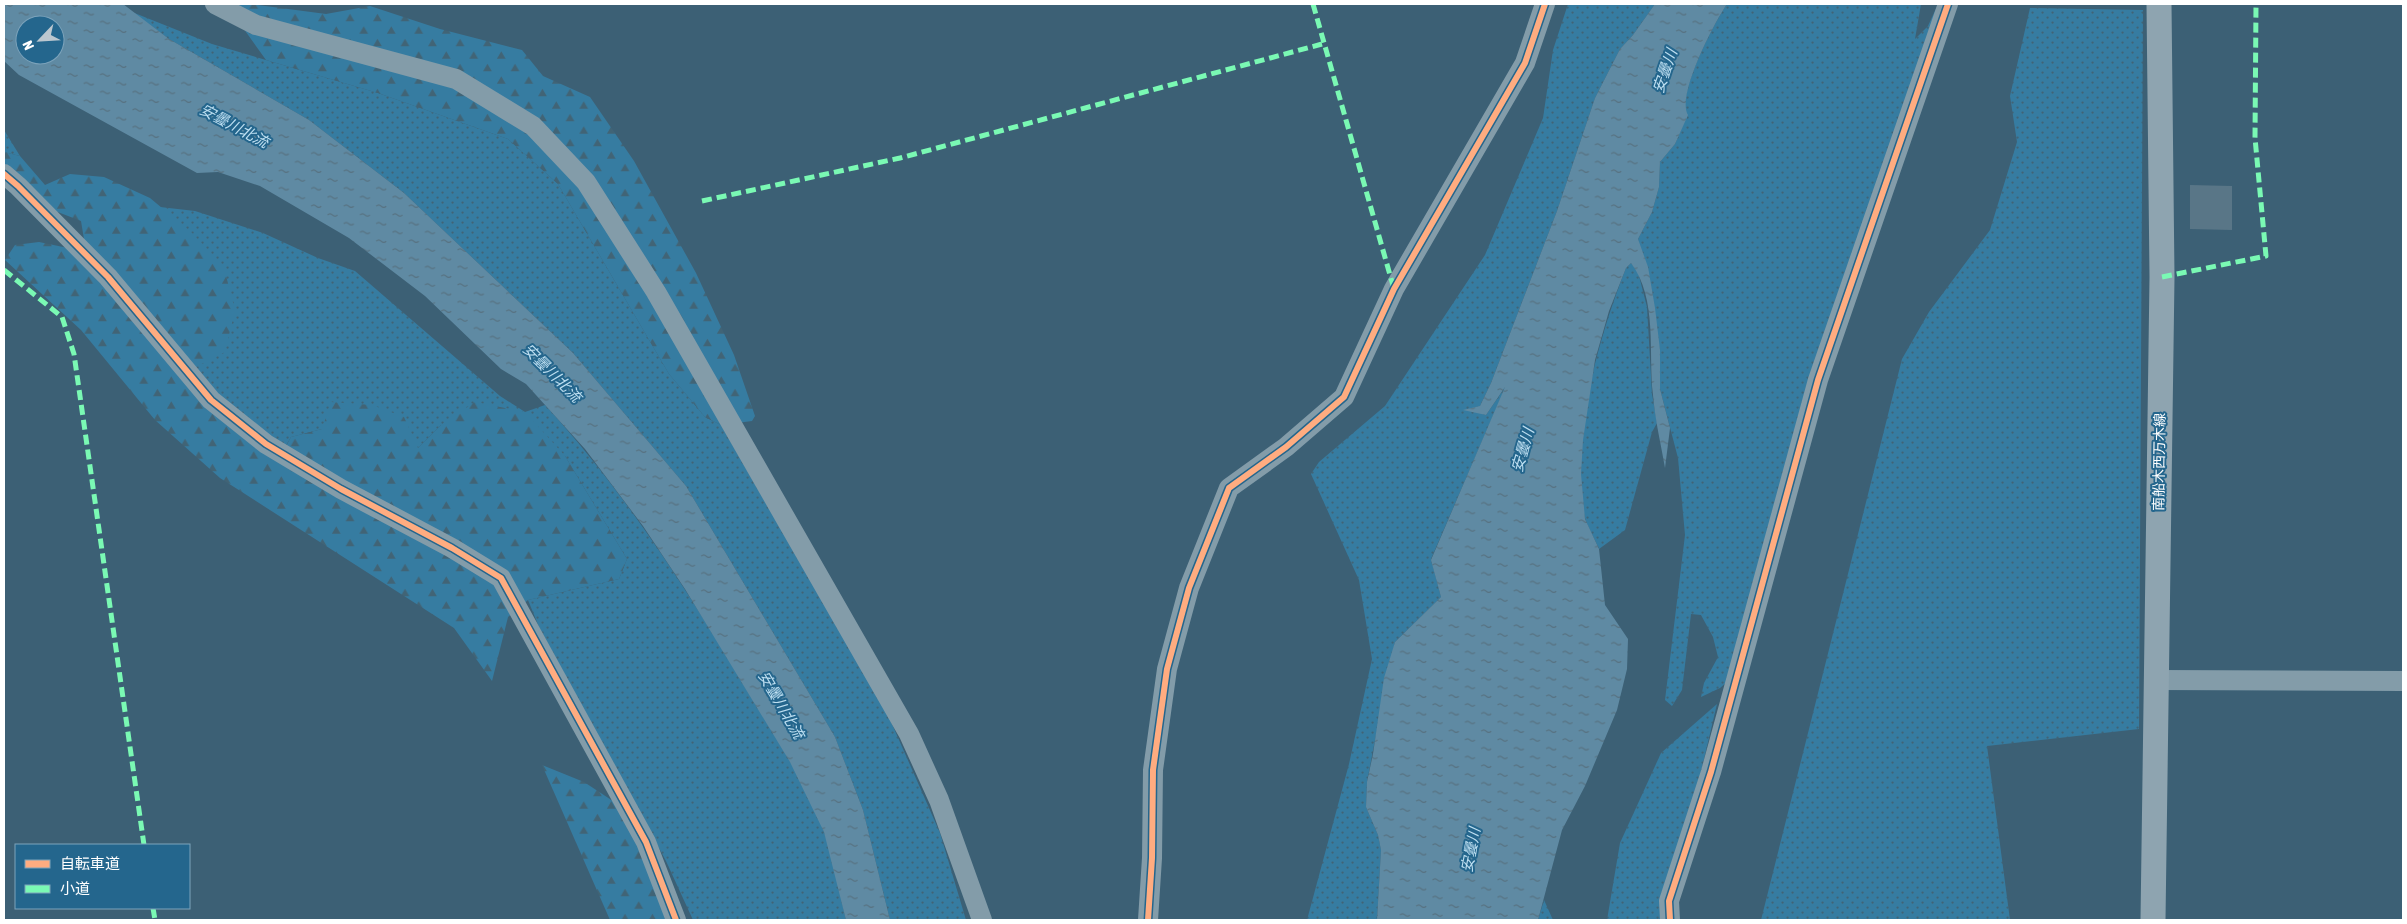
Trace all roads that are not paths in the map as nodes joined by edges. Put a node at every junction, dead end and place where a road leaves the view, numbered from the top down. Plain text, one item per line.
1 (215, 4) edge
2 (1545, 4) edge
3 (1948, 4) edge
4 (2160, 4) edge
5 (4, 174) edge
6 (2156, 680) junction
7 (2403, 681) edge
8 (676, 920) edge
9 (982, 920) edge
10 (1148, 920) edge
11 (1670, 920) edge
12 (2153, 920) edge

1 - 9 street
2 - 10 street
3 - 11 street
4 - 6 main road, 南船木西万木線
5 - 8 street
6 - 7 street
6 - 12 main road, 南船木西万木線

